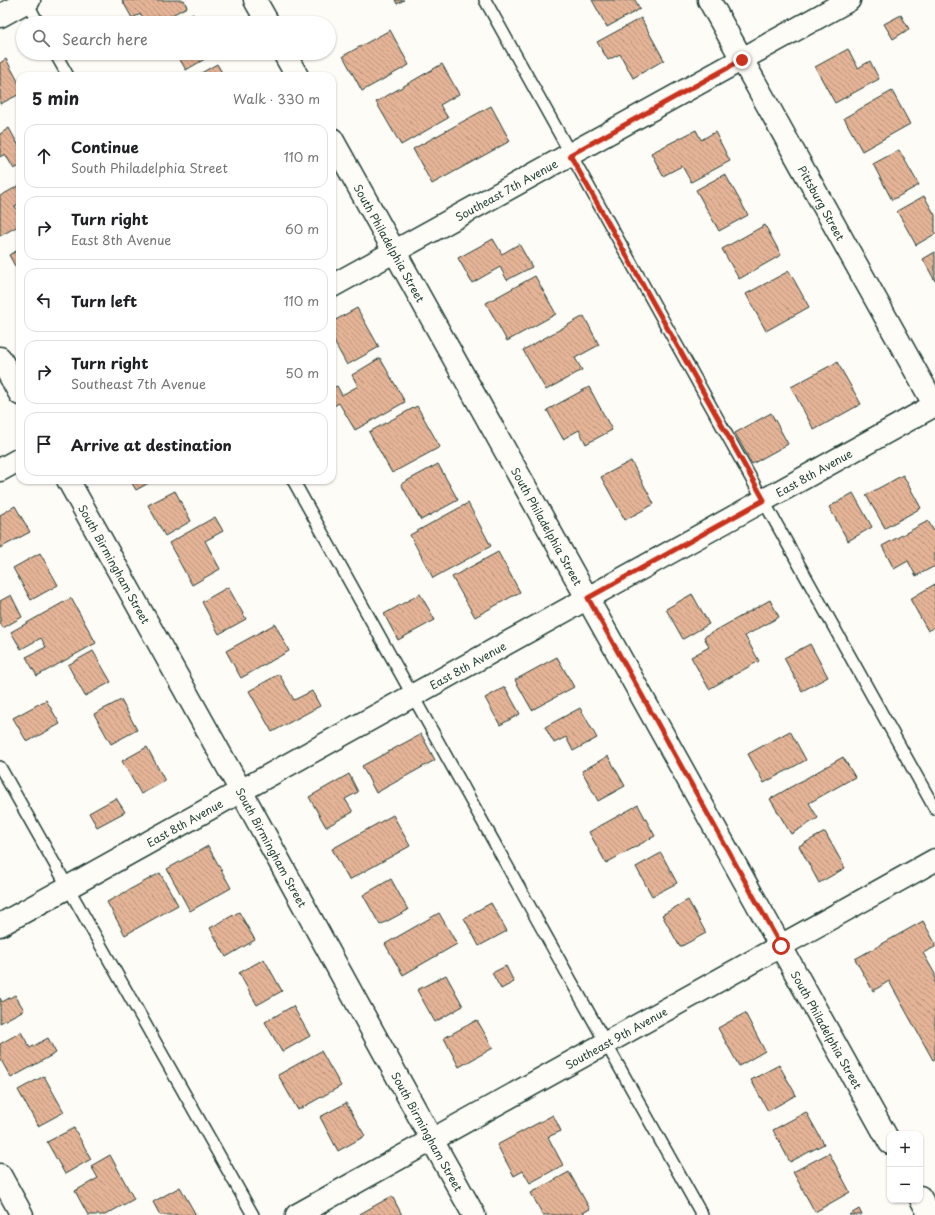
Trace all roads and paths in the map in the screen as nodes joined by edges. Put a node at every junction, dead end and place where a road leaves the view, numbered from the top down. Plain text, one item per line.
1 (27, 0) edge
2 (255, 0) edge
3 (485, 0) edge
4 (709, 0) edge
5 (849, 0) edge
6 (0, 16) edge
7 (35, 16) edge
8 (264, 16) edge
9 (59, 60) edge
10 (288, 60) edge
11 (742, 60) junction
12 (66, 72) edge
13 (295, 72) edge
14 (336, 146) edge
15 (570, 155) junction
16 (394, 252) junction
17 (336, 284) edge
18 (0, 358) edge
19 (16, 387) edge
20 (935, 405) edge
21 (16, 461) edge
22 (0, 470) edge
23 (70, 484) edge
24 (295, 484) edge
25 (764, 500) junction
26 (588, 598) junction
27 (414, 695) junction
28 (0, 767) edge
29 (241, 791) junction
30 (935, 810) edge
31 (935, 860) edge
32 (68, 887) junction
33 (0, 925) edge
34 (781, 946) junction
35 (605, 1043) junction
36 (887, 1138) edge
37 (432, 1140) junction
38 (0, 1175) edge
39 (923, 1202) edge
40 (22, 1215) edge
41 (253, 1215) edge
42 (297, 1215) edge
43 (474, 1215) edge
44 (702, 1215) edge
45 (930, 1215) edge

1 - 6 street
1 - 7 lane
2 - 8 street
3 - 15 lane
4 - 11 street, Pittsburg Street
5 - 11 street, Southeast 7th Avenue
9 - 12 lane
10 - 13 street
11 - 15 street, Southeast 7th Avenue
11 - 20 street, Pittsburg Street
14 - 16 street, South Philadelphia Street
15 - 16 street, Southeast 7th Avenue
15 - 25 lane
16 - 17 street, Southeast 7th Avenue
16 - 26 street, South Philadelphia Street
18 - 19 street
20 - 25 street, East 8th Avenue
21 - 22 street
23 - 29 street, South Birmingham Street
24 - 27 lane
25 - 26 street, East 8th Avenue
25 - 30 lane
26 - 27 street, East 8th Avenue
26 - 34 street, South Philadelphia Street
27 - 29 street, East 8th Avenue
27 - 35 lane
28 - 32 lane
29 - 32 street, East 8th Avenue
29 - 37 street, South Birmingham Street
31 - 34 street, Southeast 9th Avenue
32 - 33 street, East 8th Avenue
32 - 41 lane
34 - 35 street, Southeast 9th Avenue
34 - 36 street, South Philadelphia Street
35 - 37 street, Southeast 9th Avenue
35 - 44 lane
37 - 42 street, Southeast 9th Avenue
37 - 43 street, South Birmingham Street
38 - 40 street
39 - 45 street

